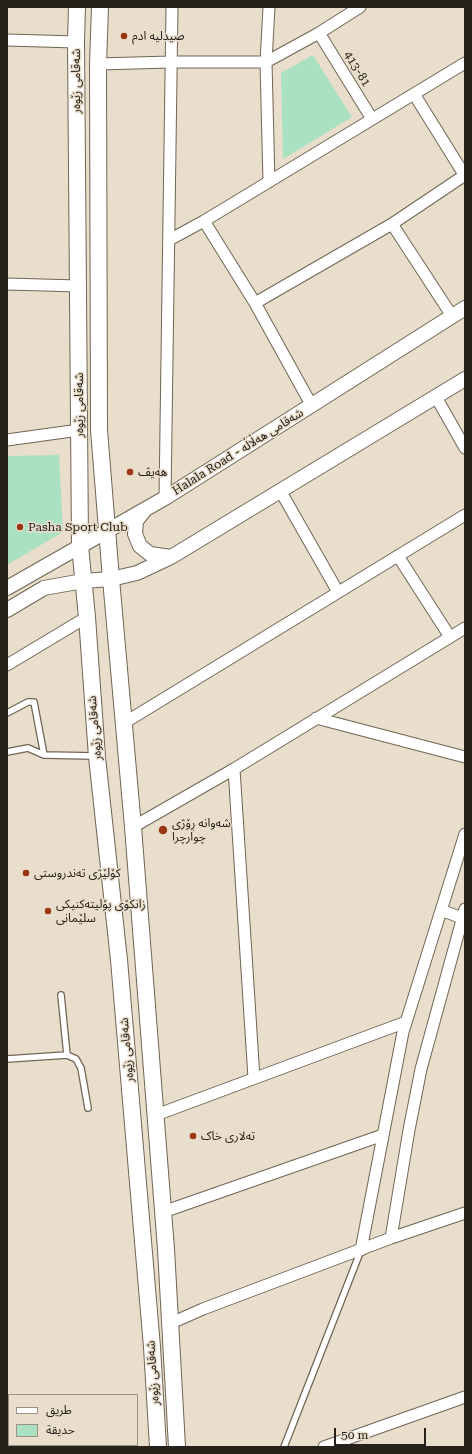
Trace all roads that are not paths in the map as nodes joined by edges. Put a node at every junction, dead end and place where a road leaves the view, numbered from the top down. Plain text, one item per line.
1 (77, 7) edge
2 (100, 7) edge
3 (172, 7) edge
4 (269, 7) edge
5 (360, 7) edge
6 (319, 33) junction
7 (7, 40) edge
8 (76, 42) junction
9 (171, 62) junction
10 (266, 62) junction
11 (465, 63) edge
12 (98, 64) junction
13 (414, 94) junction
14 (372, 119) junction
15 (465, 176) edge
16 (269, 182) junction
17 (204, 221) junction
18 (392, 224) junction
19 (169, 240) junction
20 (7, 284) edge
21 (78, 286) junction
22 (255, 303) junction
23 (465, 308) edge
24 (452, 316) junction
25 (465, 379) edge
26 (436, 397) junction
27 (312, 406) junction
28 (79, 430) junction
29 (7, 440) edge
30 (465, 448) edge
31 (280, 492) junction
32 (165, 498) junction
33 (144, 510) junction
34 (465, 515) edge
35 (107, 530) junction
36 (80, 546) junction
37 (398, 556) junction
38 (171, 558) junction
39 (110, 579) junction
40 (82, 581) junction
41 (7, 588) edge
42 (338, 592) junction
43 (7, 610) edge
44 (87, 617) junction
45 (465, 628) edge
46 (450, 637) junction
47 (7, 665) edge
48 (7, 713) edge
49 (316, 718) junction
50 (124, 724) junction
51 (7, 752) edge
52 (44, 754) junction
53 (97, 757) junction
54 (465, 757) edge
55 (234, 769) junction
56 (133, 826) junction
57 (465, 834) edge
58 (441, 910) junction
59 (464, 913) edge
60 (61, 994) dead end
61 (406, 1022) junction
62 (67, 1055) junction
63 (7, 1059) edge
64 (254, 1078) junction
65 (88, 1108) dead end
66 (156, 1115) junction
67 (383, 1134) junction
68 (163, 1212) junction
69 (465, 1213) edge
70 (391, 1238) junction
71 (361, 1250) junction
72 (169, 1324) junction
73 (172, 1360) junction
74 (153, 1363) junction
75 (465, 1397) edge
76 (158, 1447) edge
77 (177, 1447) edge
78 (284, 1447) edge
79 (326, 1447) edge

1 - 8 main road, شەقامی زێوەر
2 - 12 main road, شەقامی زێوەر
3 - 9 street
4 - 10 street
5 - 6 street
6 - 10 street
6 - 14 street, 413-81
7 - 8 street
8 - 21 main road, شەقامی زێوەر
9 - 10 street
9 - 12 street
9 - 19 street
10 - 16 street
11 - 13 street
12 - 35 main road, شەقامی زێوەر
13 - 14 street
13 - 15 street
14 - 16 street
15 - 18 street
16 - 17 street
17 - 19 street
17 - 22 street
18 - 22 street
18 - 24 street
19 - 32 street
20 - 21 street
21 - 28 main road, شەقامی زێوەر
22 - 27 street
23 - 24 street, Halala Road - شەقامی هەڵاڵە
24 - 27 street, Halala Road - شەقامی هەڵاڵە
25 - 26 street
26 - 30 street
26 - 31 street
27 - 32 street, Halala Road - شەقامی هەڵاڵە
28 - 29 street
28 - 36 main road, شەقامی زێوەر
31 - 38 street
31 - 42 street
32 - 33 street, Halala Road - شەقامی هەڵاڵە
33 - 35 street, Halala Road - شەقامی هەڵاڵە
33 - 38 street
34 - 37 street
35 - 36 street, Halala Road - شەقامی هەڵاڵە
35 - 39 main road, شەقامی زێوەر
36 - 40 main road, شەقامی زێوەر
36 - 41 street, Halala Road - شەقامی هەڵاڵە
37 - 42 street
37 - 46 street
38 - 39 street
39 - 40 street
39 - 50 main road, شەقامی زێوەر
40 - 43 street
40 - 44 main road, شەقامی زێوەر
42 - 50 street
44 - 47 street
44 - 53 main road, شەقامی زێوەر
45 - 46 street
46 - 49 street
48 - 52 lane
49 - 54 street
49 - 55 street
50 - 56 main road, شەقامی زێوەر
51 - 52 lane
52 - 53 lane
53 - 74 main road, شەقامی زێوەر
55 - 56 street
55 - 64 street
56 - 66 main road, شەقامی زێوەر
57 - 58 street
58 - 59 street
58 - 61 street
59 - 70 street
60 - 62 lane
61 - 64 street
61 - 67 street
62 - 63 lane
62 - 65 lane
64 - 66 street
66 - 68 main road, شەقامی زێوەر
67 - 68 street
67 - 71 street
68 - 72 main road, شەقامی زێوەر
69 - 70 street
70 - 71 street
71 - 72 street
71 - 78 lane
72 - 73 main road, شەقامی زێوەر
73 - 74 main road
73 - 77 main road, شەقامی زێوەر
74 - 76 main road, شەقامی زێوەر
75 - 79 street

